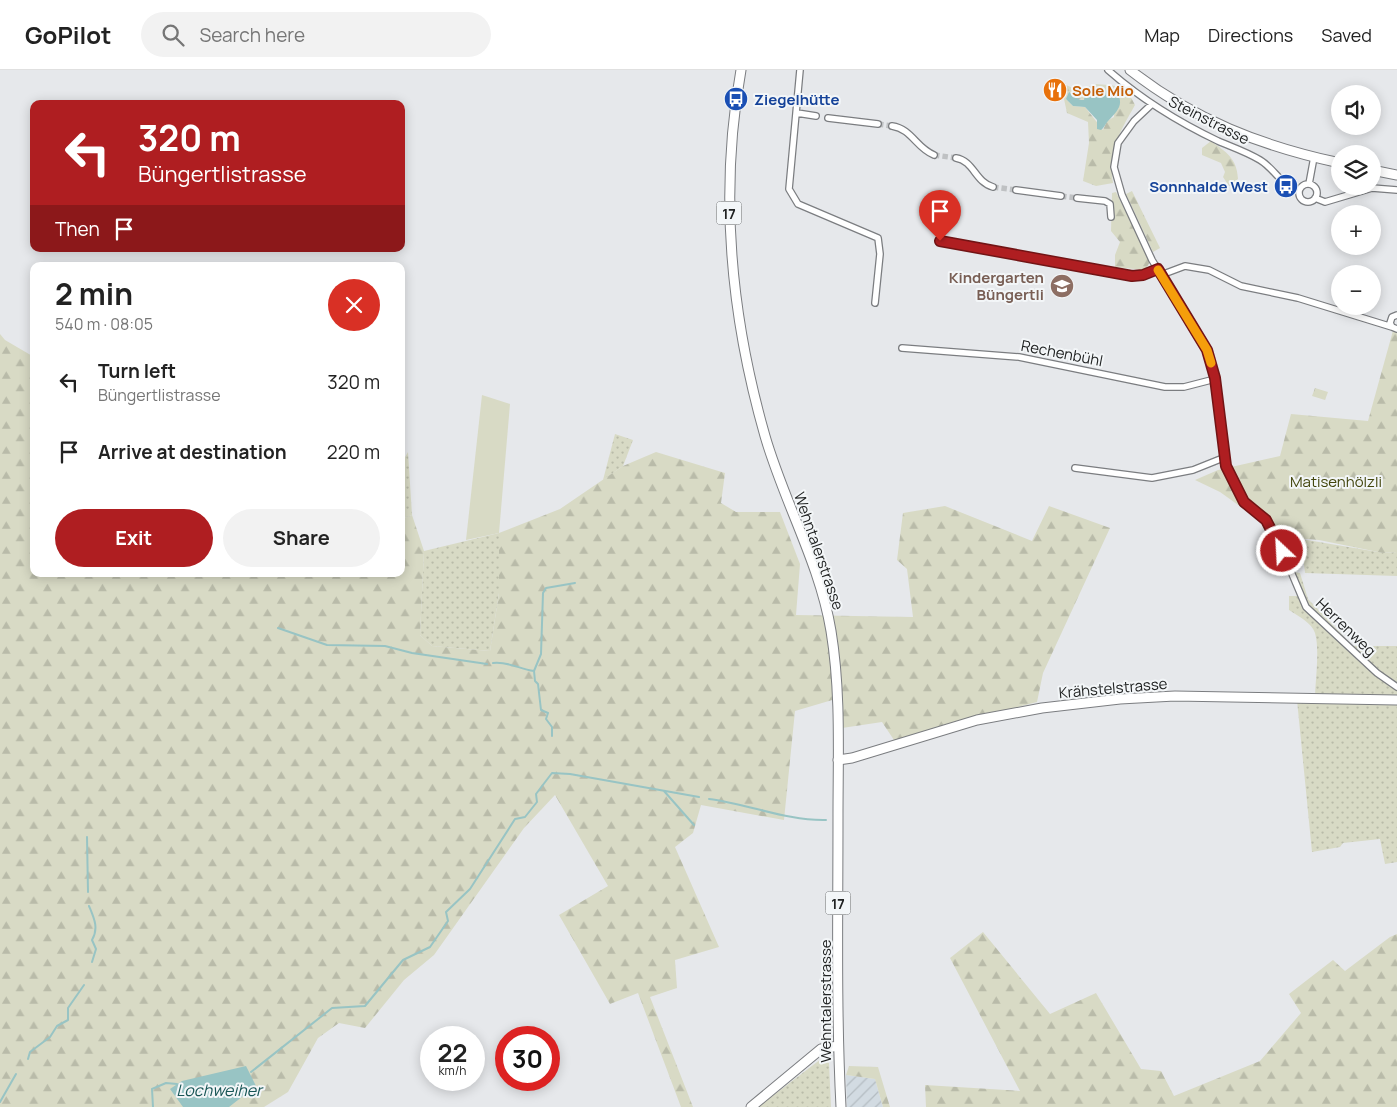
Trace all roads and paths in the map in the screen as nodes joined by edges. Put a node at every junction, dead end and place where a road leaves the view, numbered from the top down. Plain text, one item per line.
1 (741, 70) edge
2 (800, 70) edge
3 (1108, 70) edge
4 (1130, 70) edge
5 (1150, 105) junction
6 (798, 113) junction
7 (816, 116) dead end
8 (828, 118) dead end
9 (878, 124) tunnel mouth
10 (892, 126) tunnel mouth
11 (934, 155) tunnel mouth
12 (1314, 157) junction
13 (956, 158) tunnel mouth
14 (1331, 161) edge
15 (1381, 172) edge
16 (1397, 175) edge
17 (1309, 184) junction
18 (993, 188) tunnel mouth
19 (1016, 190) tunnel mouth
20 (1298, 190) junction
21 (1397, 190) edge
22 (1061, 196) tunnel mouth
23 (1077, 198) tunnel mouth
24 (1315, 198) junction
25 (1111, 217) dead end
26 (940, 241) dead end
27 (1158, 269) junction
28 (1161, 275) junction
29 (875, 303) dead end
30 (1397, 315) edge
31 (1394, 328) edge
32 (902, 348) dead end
33 (1215, 378) junction
34 (1223, 458) junction
35 (1075, 468) dead end
36 (1397, 687) edge
37 (1397, 700) edge
38 (838, 760) junction
39 (838, 1046) junction
40 (751, 1107) edge
41 (841, 1107) edge

1 - 38 main road, Wehntalerstrasse / 17
2 - 6 street
3 - 5 street, Steinstrasse
4 - 12 main road
5 - 20 street, Steinstrasse
5 - 27 street
6 - 7 street
6 - 29 street
8 - 9 street
10 - 11 street
12 - 14 main road
12 - 17 street
13 - 18 street
15 - 16 main road
17 - 20 street
17 - 24 street
19 - 22 street
20 - 24 street, Steinstrasse
21 - 24 street, Steinstrasse
23 - 25 street
26 - 27 street
27 - 28 street
28 - 31 street
28 - 33 street
30 - 31 street
32 - 33 street, Rechenbühl
33 - 34 street
34 - 35 street
34 - 36 street, Herrenweg
37 - 38 main road, Krähstelstrasse
38 - 39 main road, Wehntalerstrasse / 17
39 - 40 main road
39 - 41 main road, Wehntalerstrasse / 17

